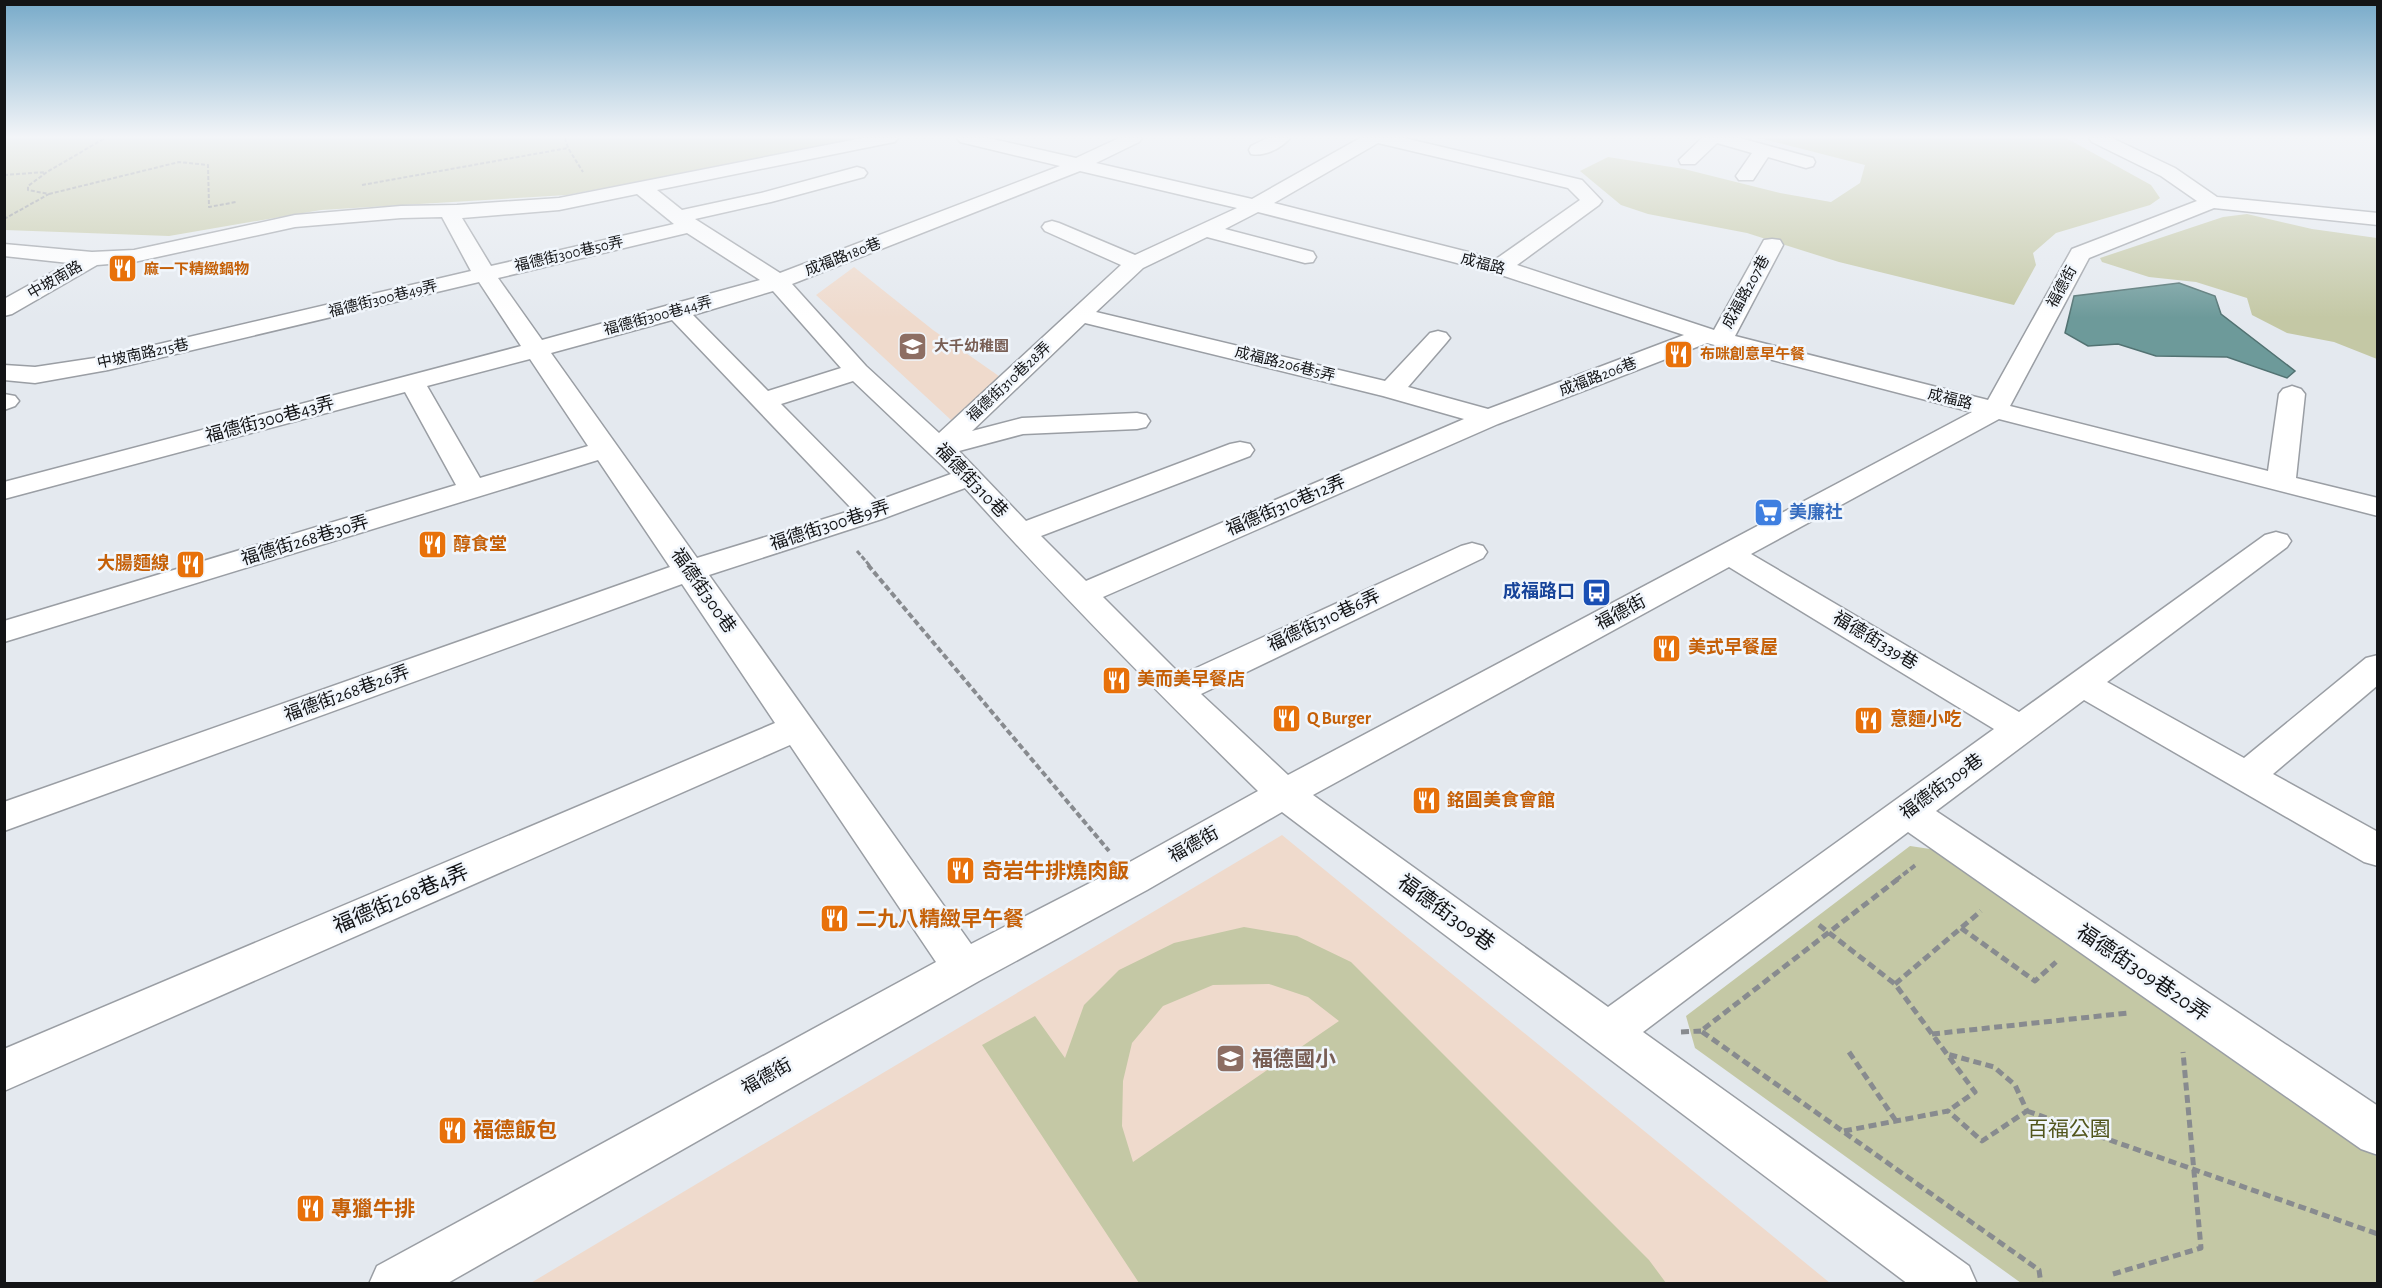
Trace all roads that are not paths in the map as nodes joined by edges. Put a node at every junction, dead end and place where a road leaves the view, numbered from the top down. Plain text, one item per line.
1 (592, 198) edge
2 (655, 198) edge
3 (764, 198) edge
4 (995, 198) edge
5 (1222, 198) edge
6 (1270, 198) edge
7 (1589, 198) edge
8 (2206, 198) edge
9 (2212, 202) junction
10 (1257, 206) junction
11 (457, 211) junction
12 (2378, 219) edge
13 (684, 221) junction
14 (1052, 227) dead end
15 (1204, 230) junction
16 (1772, 245) dead end
17 (4, 250) edge
18 (1305, 257) dead end
19 (92, 259) junction
20 (1135, 263) junction
21 (1500, 267) junction
22 (484, 274) junction
23 (778, 282) junction
24 (4, 309) edge
25 (677, 312) junction
26 (1080, 315) junction
27 (281, 323) joint
28 (1714, 337) junction
29 (1438, 338) dead end
30 (536, 348) junction
31 (857, 371) junction
32 (4, 372) edge
33 (412, 382) junction
34 (1391, 390) junction
35 (2292, 394) dead end
36 (763, 401) junction
37 (1995, 410) junction
38 (1489, 418) junction
39 (1137, 421) dead end
40 (939, 448) junction
41 (606, 449) junction
42 (1240, 450) dead end
43 (970, 477) junction
44 (2281, 482) junction
45 (473, 490) junction
46 (4, 491) edge
47 (2378, 507) edge
48 (872, 513) junction
49 (1021, 533) junction
50 (2276, 541) dead end
51 (1472, 552) dead end
52 (1730, 554) junction
53 (689, 571) junction
54 (1083, 594) junction
55 (4, 632) edge
56 (2378, 666) edge
57 (2082, 683) junction
58 (1176, 691) junction
59 (798, 727) junction
60 (2021, 729) junction
61 (2246, 776) junction
62 (1284, 794) junction
63 (1908, 812) junction
64 (4, 817) edge
65 (2378, 851) edge
66 (964, 968) junction
67 (1608, 1032) junction
68 (4, 1071) edge
69 (2378, 1133) edge
70 (395, 1284) edge
71 (1951, 1284) edge

1 - 11 street
2 - 13 street, 福德街310巷
3 - 13 street, 福德街300巷50弄
4 - 23 street, 成福路180巷
5 - 10 street, 成福路
6 - 10 street, 福德街310巷28弄
7 - 21 street
8 - 9 street
9 - 12 street
9 - 37 street, 福德街
10 - 15 street, 福德街310巷28弄
10 - 21 street, 成福路
11 - 19 street
11 - 22 street, 福德街300巷
13 - 22 street, 福德街300巷50弄
13 - 23 street, 福德街310巷
14 - 20 street
15 - 18 street
15 - 20 street, 福德街310巷28弄
16 - 28 street, 成福路207巷
17 - 19 street, 中坡南路
19 - 24 street, 中坡南路
20 - 26 street, 福德街310巷28弄
21 - 28 street, 成福路
22 - 27 street, 福德街300巷49弄
22 - 30 street, 福德街300巷
23 - 25 street, 福德街300巷44弄
23 - 31 street, 福德街310巷
25 - 30 street, 福德街300巷44弄
25 - 36 street
26 - 34 street, 成福路206巷5弄
26 - 40 street, 福德街310巷28弄
27 - 32 street, 中坡南路215巷
28 - 37 street, 成福路
28 - 38 street, 成福路206巷
29 - 34 street
30 - 33 street, 福德街300巷43弄
30 - 41 street, 福德街300巷
31 - 36 street
31 - 40 street, 福德街310巷
33 - 45 street
33 - 46 street, 福德街300巷43弄
34 - 38 street, 成福路206巷5弄
35 - 44 street
36 - 48 street
37 - 44 street, 成福路
37 - 52 street, 福德街
38 - 54 street, 福德街310巷12弄
39 - 40 street
40 - 43 street, 福德街310巷
41 - 45 street, 福德街268巷30弄
41 - 53 street, 福德街300巷
42 - 49 street
43 - 48 street, 福德街300巷9弄
43 - 49 street, 福德街310巷
44 - 47 street, 成福路
45 - 55 street, 福德街268巷30弄
48 - 53 street, 福德街300巷9弄
49 - 54 street, 福德街310巷
50 - 57 street, 福德街309巷
51 - 58 street, 福德街310巷6弄
52 - 60 street, 福德街339巷
52 - 62 street, 福德街
53 - 59 street, 福德街300巷
53 - 64 street, 福德街268巷26弄
54 - 58 street, 福德街310巷
56 - 61 street
57 - 60 street, 福德街309巷
57 - 61 street
58 - 62 street, 福德街310巷
59 - 66 street, 福德街300巷
59 - 68 street, 福德街268巷4弄
60 - 63 street, 福德街309巷
61 - 65 street
62 - 66 street, 福德街
62 - 67 street, 福德街309巷
63 - 67 street, 福德街309巷
63 - 69 street, 福德街309巷20弄
66 - 70 street, 福德街
67 - 71 street, 福德街309巷

